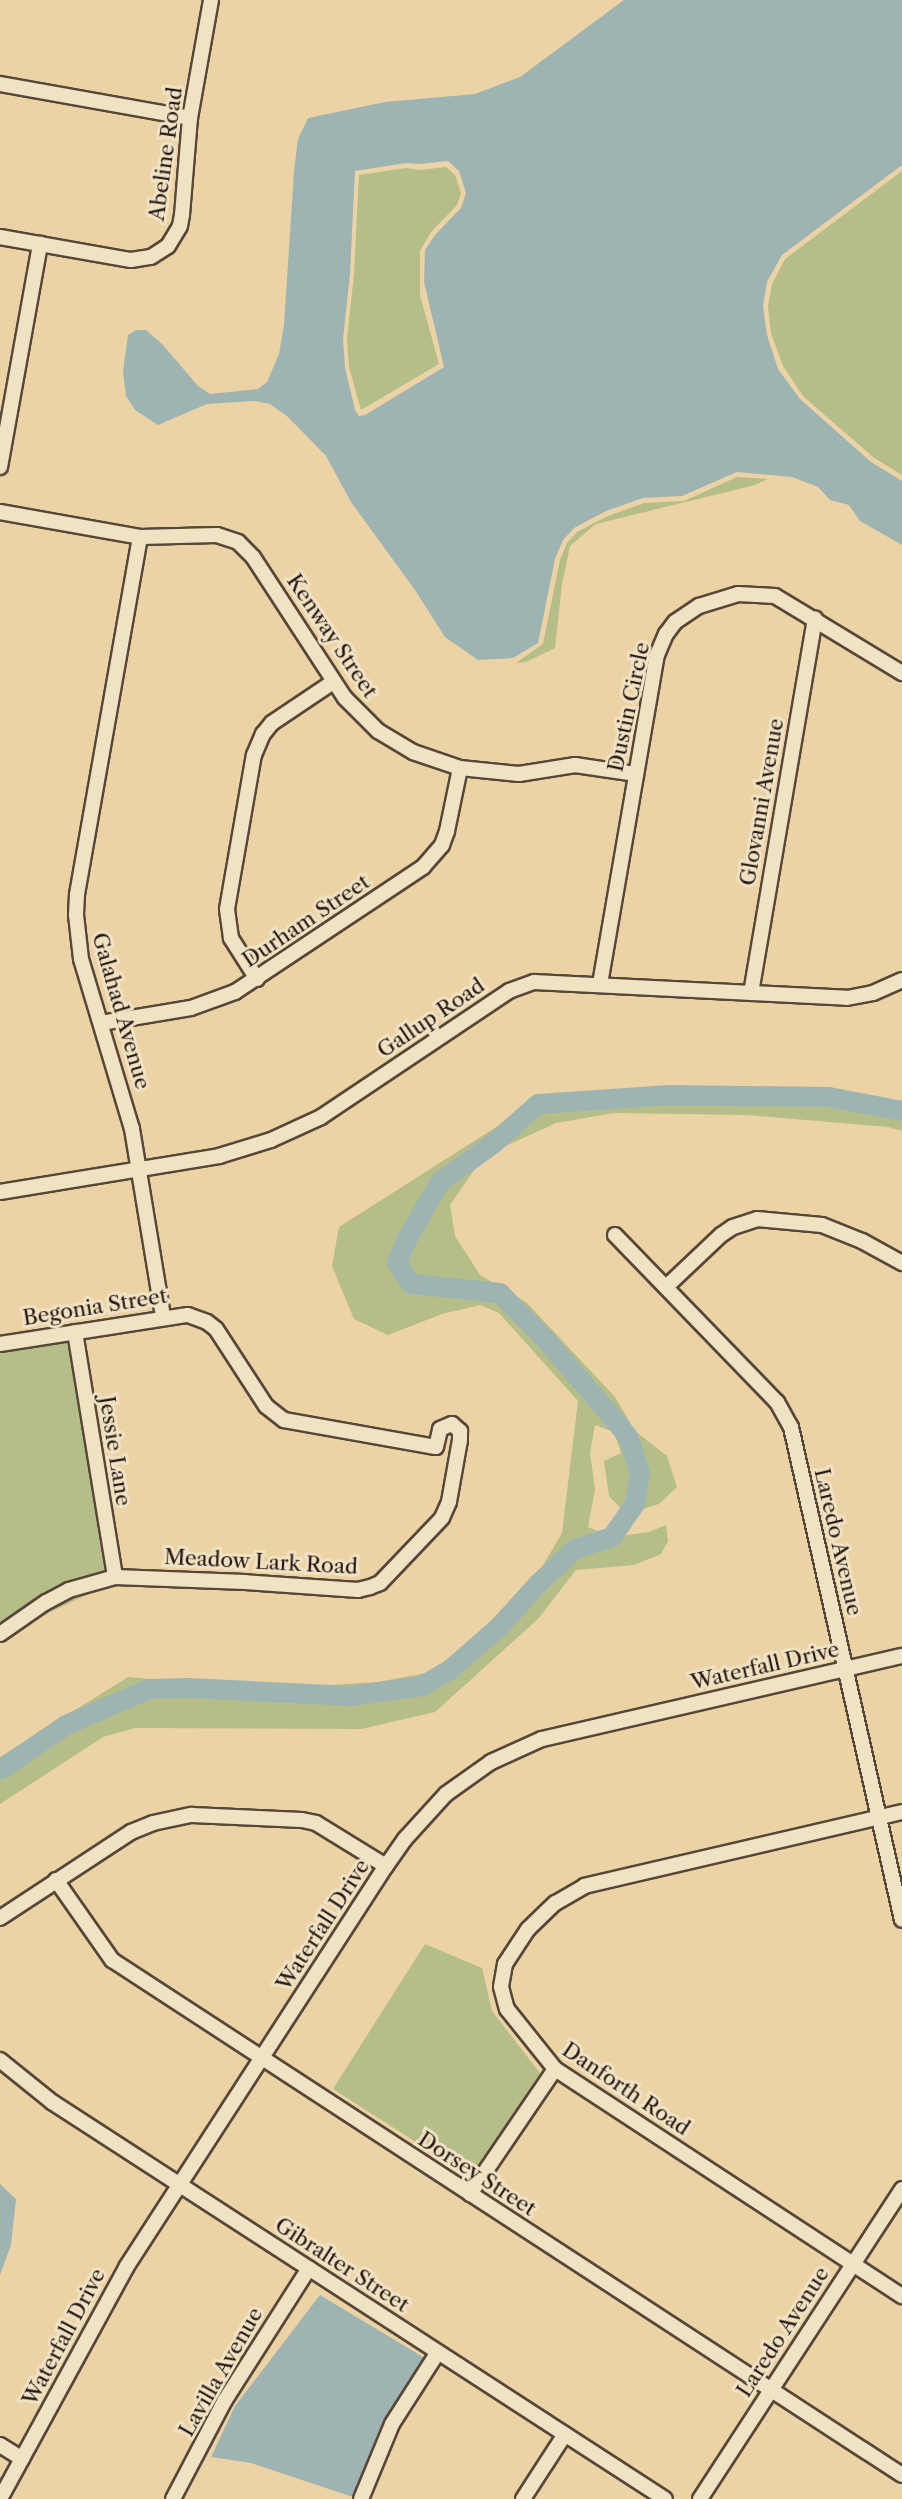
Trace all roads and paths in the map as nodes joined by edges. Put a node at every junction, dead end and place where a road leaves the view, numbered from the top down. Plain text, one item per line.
1 (212, 0) edge
2 (0, 84) edge
3 (190, 118) junction
4 (0, 237) edge
5 (40, 244) junction
6 (0, 467) edge
7 (0, 512) edge
8 (140, 537) junction
9 (815, 618) junction
10 (902, 673) edge
11 (333, 682) junction
12 (460, 768) junction
13 (636, 774) junction
14 (257, 980) junction
15 (902, 980) edge
16 (600, 984) junction
17 (751, 993) junction
18 (101, 1023) junction
19 (139, 1169) junction
20 (0, 1192) edge
21 (615, 1235) dead end
22 (902, 1263) edge
23 (666, 1287) junction
24 (163, 1317) junction
25 (75, 1332) junction
26 (0, 1344) edge
27 (452, 1424) joint
28 (115, 1577) junction
29 (0, 1634) edge
30 (902, 1656) edge
31 (846, 1669) junction
32 (902, 1812) edge
33 (879, 1818) junction
34 (386, 1866) junction
35 (56, 1880) junction
36 (0, 1918) edge
37 (902, 1920) edge
38 (261, 2058) junction
39 (0, 2060) edge
40 (555, 2069) junction
41 (179, 2184) junction
42 (902, 2189) edge
43 (470, 2194) junction
44 (853, 2264) junction
45 (309, 2268) junction
46 (902, 2296) edge
47 (438, 2352) junction
48 (771, 2390) junction
49 (565, 2434) junction
50 (0, 2445) edge
51 (22, 2459) junction
52 (902, 2475) edge
53 (0, 2499) edge
54 (173, 2499) edge
55 (361, 2499) edge
56 (523, 2499) edge
57 (665, 2499) edge
58 (700, 2499) edge

1 - 3 street, Abeline Road
2 - 3 street
3 - 5 street, Abeline Road
4 - 5 street, Abeline Road
5 - 6 street
7 - 8 street, Kenway Street
8 - 11 street, Kenway Street
8 - 18 street, Galahad Avenue
9 - 10 street, Dustin Circle
9 - 13 street, Dustin Circle
9 - 17 street, Glovanni Avenue
11 - 12 street, Kenway Street
11 - 14 street
12 - 13 street, Kenway Street
12 - 14 street, Durham Street
13 - 16 street, Dustin Circle
14 - 18 street, Durham Street
15 - 17 street, Gallup Road
16 - 17 street, Gallup Road
16 - 19 street, Gallup Road
18 - 19 street, Galahad Avenue
19 - 20 street, Gallup Road
19 - 24 street, Galahad Avenue
21 - 23 street, Laredo Avenue
22 - 23 street
23 - 31 street, Laredo Avenue
24 - 25 street, Begonia Street
24 - 27 street, Begonia Street
25 - 26 street, Begonia Street
25 - 28 street, Jessie Lane
27 - 28 street, Meadow Lark Road
28 - 29 street, Meadow Lark Road
30 - 31 street, Waterfall Drive
31 - 33 street, Laredo Avenue
31 - 34 street, Waterfall Drive
32 - 33 street, Danforth Road
33 - 37 street, Laredo Avenue
33 - 40 street, Danforth Road
34 - 35 street
34 - 38 street, Waterfall Drive
35 - 36 street
35 - 38 street, Dorsey Street
38 - 41 street, Waterfall Drive
38 - 43 street, Dorsey Street
39 - 41 street, Gibralter Street
40 - 43 street
40 - 44 street, Danforth Road
41 - 45 street, Gibralter Street
41 - 51 street, Waterfall Drive
42 - 44 street, Laredo Avenue
43 - 48 street, Dorsey Street
44 - 46 street, Danforth Road
44 - 48 street, Laredo Avenue
45 - 47 street, Gibralter Street
45 - 54 street, Lavilla Avenue
47 - 49 street, Gibralter Street
47 - 55 street
48 - 52 street, Dorsey Street
48 - 58 street, Laredo Avenue
49 - 56 street
49 - 57 street, Gibralter Street
50 - 51 street
51 - 53 street, Waterfall Drive

